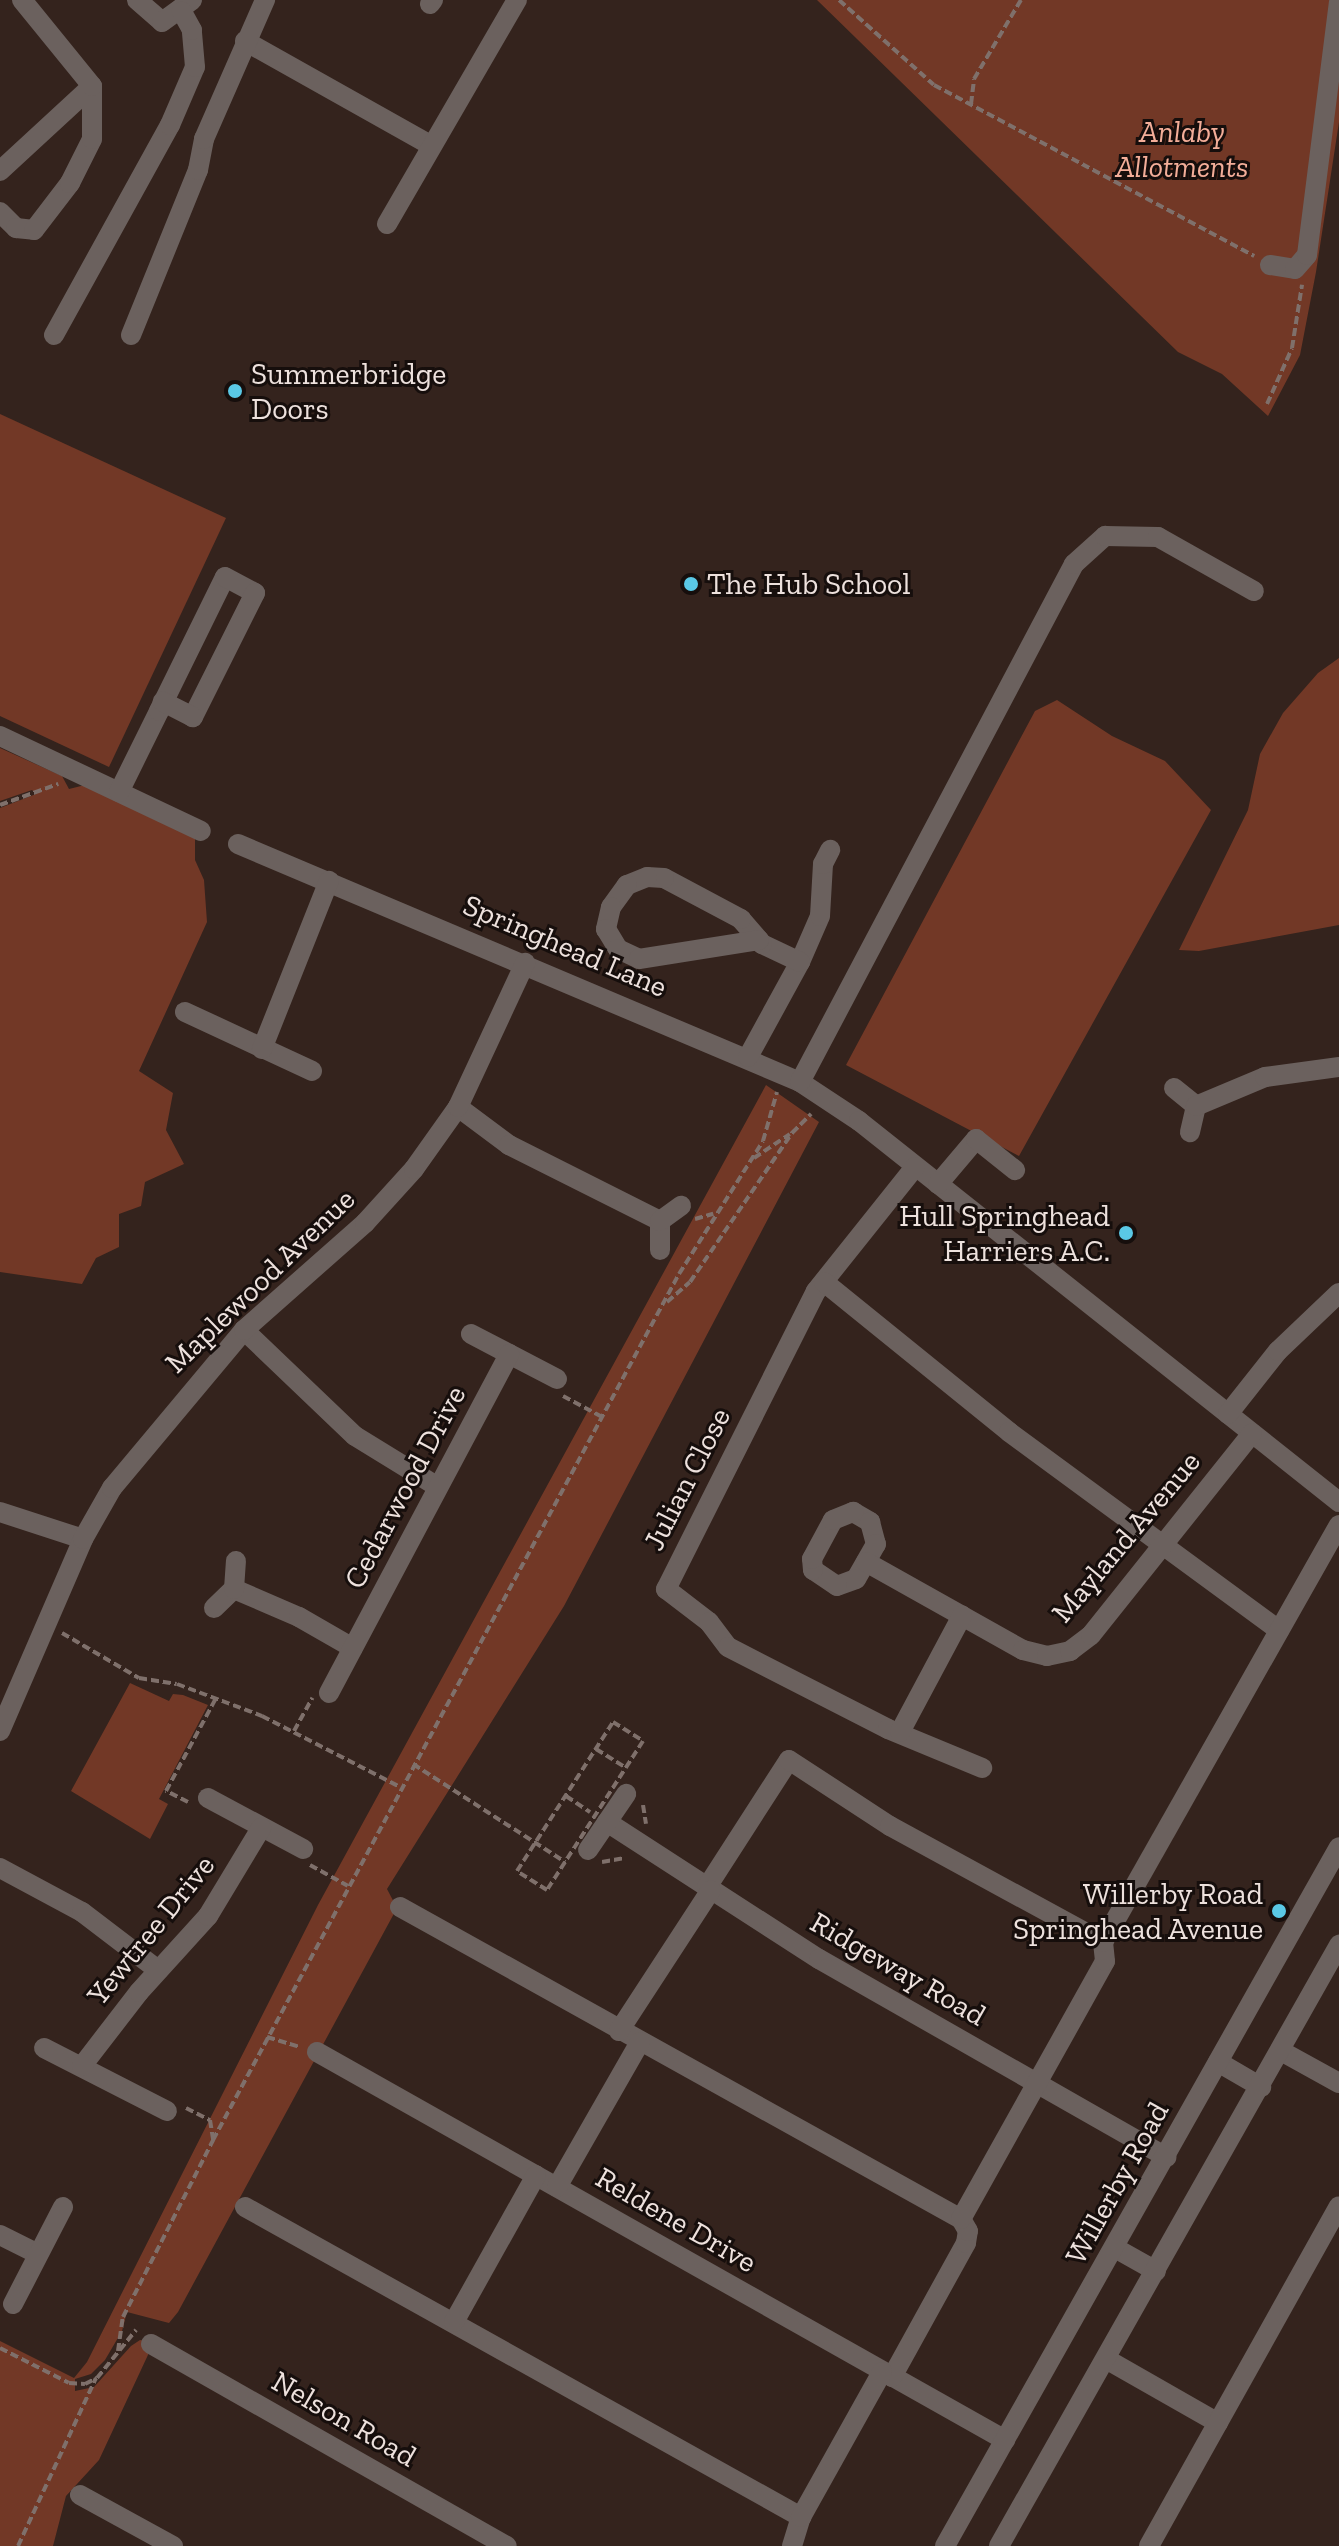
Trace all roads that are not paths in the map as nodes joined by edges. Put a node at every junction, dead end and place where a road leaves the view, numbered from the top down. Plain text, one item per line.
1 (22, 0) edge
2 (137, 0) edge
3 (265, 0) edge
4 (517, 0) edge
5 (1339, 3) edge
6 (187, 6) edge
7 (245, 41) junction
8 (92, 86) junction
9 (170, 125) junction
10 (204, 139) junction
11 (432, 146) junction
12 (0, 171) edge
13 (0, 212) edge
14 (387, 224) dead end
15 (1270, 265) road end
16 (54, 335) dead end
17 (131, 335) dead end
18 (1254, 591) dead end
19 (161, 706) junction
20 (0, 736) edge
21 (119, 792) junction
22 (201, 831) dead end
23 (238, 844) dead end
24 (830, 850) dead end
25 (329, 881) junction
26 (759, 940) junction
27 (800, 962) junction
28 (525, 963) junction
29 (185, 1012) dead end
30 (262, 1049) junction
31 (748, 1057) junction
32 (1339, 1067) edge
33 (312, 1071) dead end
34 (800, 1082) junction
35 (1174, 1088) dead end
36 (1196, 1106) junction
37 (458, 1107) junction
38 (1190, 1132) dead end
39 (915, 1167) junction
40 (1015, 1170) dead end
41 (938, 1184) junction
42 (681, 1206) dead end
43 (660, 1221) junction
44 (660, 1250) dead end
45 (824, 1282) junction
46 (1339, 1293) edge
47 (244, 1330) junction
48 (471, 1334) dead end
49 (509, 1354) junction
50 (557, 1379) road end
51 (1228, 1414) junction
52 (1252, 1433) junction
53 (438, 1487) junction
54 (1339, 1502) edge
55 (0, 1512) edge
56 (1339, 1525) edge
57 (83, 1539) junction
58 (1162, 1544) junction
59 (236, 1561) dead end
60 (866, 1562) dead end
61 (234, 1589) junction
62 (214, 1608) dead end
63 (962, 1616) junction
64 (1279, 1630) junction
65 (353, 1648) junction
66 (329, 1693) road end
67 (0, 1731) edge
68 (900, 1732) junction
69 (982, 1768) dead end
70 (632, 1791) road end
71 (208, 1798) road end
72 (601, 1819) junction
73 (261, 1828) junction
74 (1339, 1847) edge
75 (303, 1849) road end
76 (587, 1858) road end
77 (0, 1868) edge
78 (709, 1889) junction
79 (400, 1907) dead end
80 (1103, 1942) junction
81 (1339, 1945) edge
82 (158, 1970) junction
83 (619, 2031) junction
84 (640, 2042) junction
85 (44, 2048) dead end
86 (1281, 2051) junction
87 (317, 2052) road end
88 (1218, 2062) junction
89 (82, 2066) junction
90 (1339, 2083) edge
91 (1036, 2084) junction
92 (1261, 2087) junction
93 (167, 2111) road end
94 (1166, 2157) junction
95 (536, 2175) junction
96 (557, 2187) junction
97 (1339, 2206) edge
98 (63, 2207) dead end
99 (245, 2207) dead end
100 (961, 2219) junction
101 (0, 2235) edge
102 (1115, 2248) junction
103 (38, 2254) junction
104 (1156, 2271) junction
105 (13, 2304) dead end
106 (454, 2322) junction
107 (151, 2344) road end
108 (1106, 2359) junction
109 (887, 2374) junction
110 (1218, 2423) junction
111 (1005, 2440) junction
112 (80, 2495) dead end
113 (801, 2517) junction
114 (173, 2546) edge
115 (507, 2546) edge
116 (792, 2546) edge
117 (945, 2546) edge
118 (999, 2546) edge
119 (1149, 2546) edge

1 - 8 street
2 - 6 street
3 - 7 street
4 - 11 street
5 - 15 street
6 - 9 street
7 - 10 street
7 - 11 street
8 - 12 street
8 - 13 street
9 - 10 street
9 - 16 street
10 - 17 street
11 - 14 street
18 - 34 street
19 - 19 street
19 - 21 street
20 - 21 street
21 - 22 street
23 - 25 street, Springhead Lane
24 - 27 street
25 - 28 street, Springhead Lane
25 - 30 street
26 - 26 street
26 - 27 street
27 - 31 street
28 - 31 street, Springhead Lane
28 - 37 street, Maplewood Avenue
29 - 30 street
30 - 33 street
31 - 34 street, Springhead Lane
32 - 36 street
34 - 39 street, Springhead Lane
35 - 36 street
36 - 38 street
37 - 43 street
37 - 47 street, Maplewood Avenue
39 - 41 street, Springhead Lane
39 - 45 street, Julian Close
40 - 41 street
41 - 51 street, Springhead Lane
42 - 43 street
43 - 44 street
45 - 58 street
45 - 68 street, Julian Close
46 - 51 street
47 - 53 street
47 - 57 street, Maplewood Avenue
48 - 49 street
49 - 50 street
49 - 53 street, Cedarwood Drive
51 - 52 street, Springhead Lane
52 - 54 street, Springhead Lane
52 - 58 street, Mayland Avenue
53 - 65 street, Cedarwood Drive
55 - 57 street
56 - 64 street
57 - 67 street, Maplewood Avenue
58 - 63 street, Mayland Avenue
58 - 64 street
59 - 61 street
60 - 63 street, Mayland Avenue
61 - 62 street
61 - 65 street
63 - 68 street
64 - 80 street
65 - 66 street, Cedarwood Drive
68 - 69 street
70 - 72 street
71 - 73 street
72 - 76 street
72 - 78 street, Ridgeway Road
73 - 75 street
73 - 82 street, Yewtree Drive
74 - 88 street, Willerby Road
77 - 82 street
78 - 80 street
78 - 83 street
78 - 91 street, Ridgeway Road
79 - 83 street
80 - 91 street
81 - 86 street
82 - 89 street, Yewtree Drive
83 - 84 street
84 - 96 street
84 - 100 street
85 - 89 street
86 - 90 street
86 - 92 street
87 - 95 street, Reldene Drive
88 - 92 street
88 - 94 street, Willerby Road
89 - 93 street
91 - 94 street, Ridgeway Road
91 - 100 street
92 - 104 street
94 - 102 street, Willerby Road
95 - 96 street, Reldene Drive
95 - 106 street
96 - 109 street, Reldene Drive
97 - 110 street
98 - 103 street
99 - 106 street
100 - 109 street
101 - 103 street
102 - 104 street
102 - 111 street, Willerby Road
103 - 105 street
104 - 108 street
106 - 113 street
107 - 115 street, Nelson Road
108 - 110 street
108 - 118 street
109 - 111 street, Reldene Drive
109 - 113 street
110 - 119 street
111 - 117 street, Willerby Road
112 - 114 street
113 - 116 street

